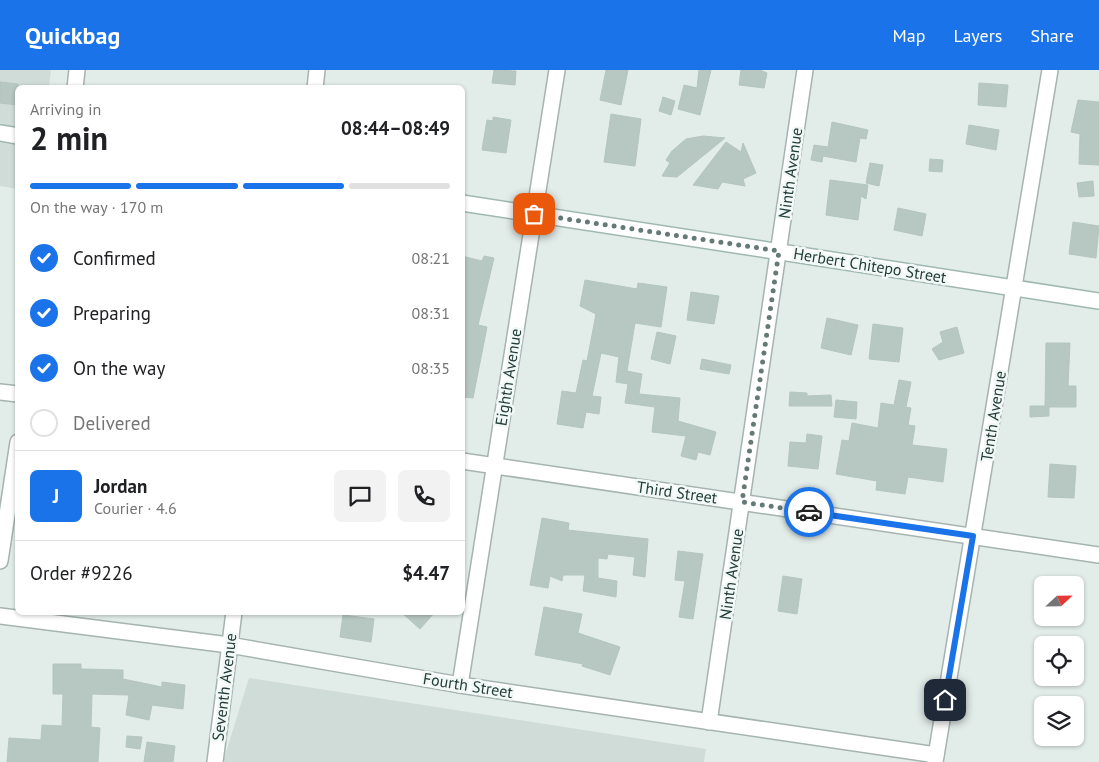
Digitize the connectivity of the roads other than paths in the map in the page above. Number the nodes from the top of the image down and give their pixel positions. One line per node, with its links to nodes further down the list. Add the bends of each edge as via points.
1 (78, 70): 6 (street)
2 (317, 70): 7 (street)
3 (557, 70): 11 (street, Eighth Avenue)
4 (805, 70): 12 (street, Ninth Avenue)
5 (1050, 70): 13 (street, Tenth Avenue)
6 (76, 85)
7 (315, 85)
8 (0, 133): 9 (street)
9 (15, 136)
10 (465, 203): 11 (street, Herbert Chitepo Street)
11 (534, 214): 12 (street, Herbert Chitepo Street); 19 (street, Eighth Avenue)
12 (779, 251): 13 (street, Herbert Chitepo Street); 20 (street, Ninth Avenue)
13 (1015, 287): 14 (street, Herbert Chitepo Street); 21 (street, Tenth Avenue)
14 (1099, 301)
15 (0, 392): 16 (street)
16 (15, 394)
17 (465, 461): 19 (street, Third Street)
18 (15, 462): 23 (street)
19 (494, 465): 20 (street, Third Street); 27 (street, Eighth Avenue)
20 (742, 502): 21 (street, Third Street); 28 (street, Ninth Avenue)
21 (973, 536): 22 (street, Third Street); 29 (street, Tenth Avenue)
22 (1099, 554)
23 (0, 561)
24 (234, 615): 26 (street, Seventh Avenue)
25 (0, 616): 26 (street, Fourth Street)
26 (229, 645): 27 (street, Fourth Street); 30 (street, Seventh Avenue)
27 (460, 685): 28 (street, Fourth Street)
28 (709, 722): 29 (street, Fourth Street)
29 (935, 759)
30 (215, 762)

